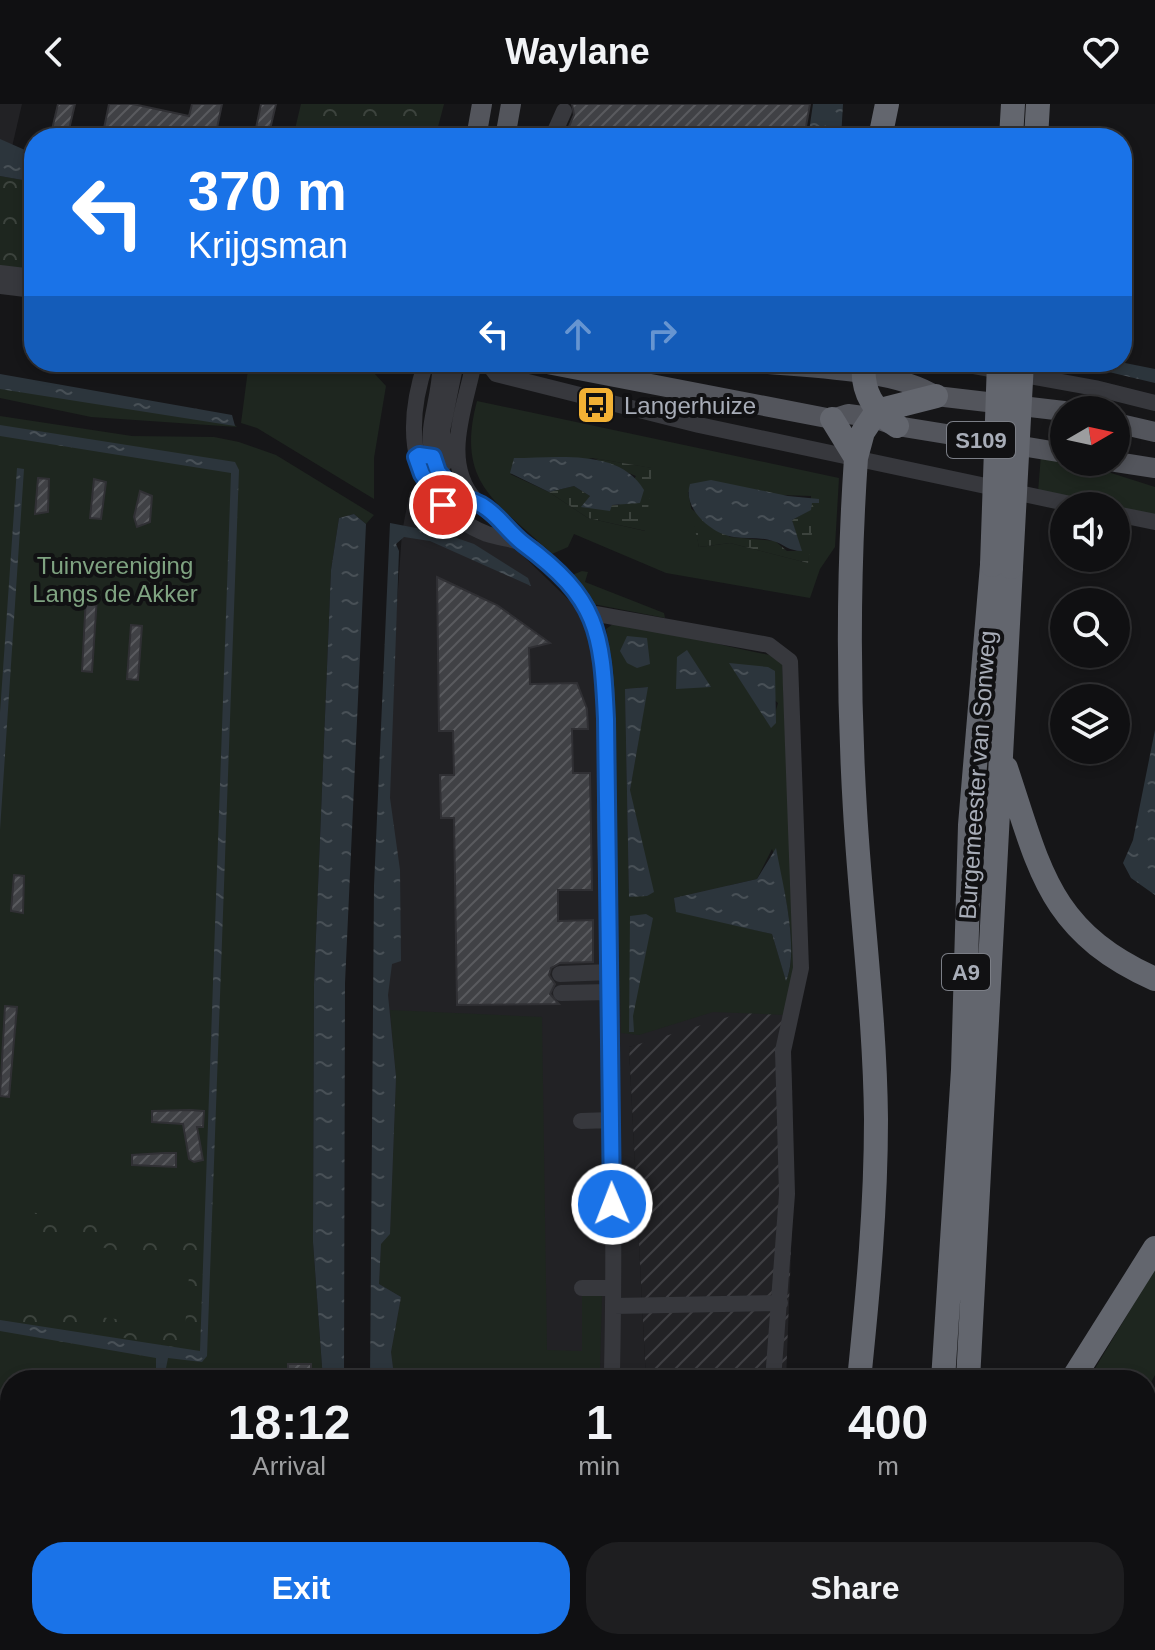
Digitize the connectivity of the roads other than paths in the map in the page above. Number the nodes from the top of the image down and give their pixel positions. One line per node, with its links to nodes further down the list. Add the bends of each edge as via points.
1 (482, 104): 6 (main road)
2 (887, 104): 8 (highway)
3 (1013, 104): 9 (highway)
4 (1038, 104): 10 (highway)
5 (564, 111): 7 (street)
6 (478, 128)
7 (556, 128)
8 (882, 128)
9 (1012, 128)
10 (1037, 128)
11 (0, 273): 12 (street)
12 (24, 276)
13 (0, 286): 14 (street)
14 (24, 289)
15 (424, 372): 35 (street, via 413,419)
16 (439, 372): 35 (street)
17 (454, 372): 40 (street, via 442,431)
18 (472, 372): 38 (street, via 458,429)
19 (494, 372): 36 (street, via 699,425)
20 (588, 372): 30 (main road)
21 (864, 372): 29 (highway)
22 (874, 372): 26 (main road, S109, via 919,385)
23 (999, 372): 47 (highway, Burgemeester van Sonweg / A9, bridge)
24 (1006, 372): 27 (street)
25 (1021, 372): 47 (highway, Burgemeester van Sonweg / A9, bridge)
26 (936, 396): 28 (main road, S109); 29 (highway)
27 (1155, 403)
28 (1050, 409)
29 (874, 414): 30 (main road); 31 (highway); 36 (highway)
30 (824, 418): 36 (highway)
31 (897, 426): 34 (main road, S109)
32 (1130, 426): 33 (main road)
33 (1155, 432)
34 (1050, 451)
35 (425, 457): 40 (street); 41 (street)
36 (856, 458): 43 (street); 64 (highway, via 850,675 876,1118 871,1267)
37 (1130, 464): 39 (main road)
38 (461, 467): 40 (street); 42 (street)
39 (1155, 468)
40 (447, 481): 41 (street); 42 (street, via 461,498)
41 (429, 487): 46 (street, via 453,514 487,533)
42 (475, 500): 46 (street)
43 (1050, 500)
44 (1130, 517): 45 (street)
45 (1155, 522)
46 (523, 543): 48 (street, via 535,549)
47 (1001, 566): 49 (highway, Burgemeester van Sonweg / A9); 65 (highway, Burgemeester van Sonweg / A9, via 970,825 963,1070)
48 (591, 613): 50 (street, via 601,646 605,691); 60 (street, via 769,645 790,661 801,968 783,1051 787,1194)
49 (1001, 754): 52 (highway, A9, via 1030,848 1056,902 1100,950); 66 (highway, Burgemeester van Sonweg / A9)
50 (610, 972): 51 (street); 53 (street)
51 (560, 974)
52 (1155, 979)
53 (610, 992): 54 (street); 55 (street)
54 (561, 993)
55 (612, 1120): 56 (street); 59 (street)
56 (581, 1121)
57 (1155, 1248): 67 (highway)
58 (582, 1288): 59 (street)
59 (613, 1288): 61 (street)
60 (780, 1303): 61 (street); 63 (street)
61 (614, 1306): 62 (street)
62 (612, 1370)
63 (774, 1370)
64 (860, 1370)
65 (944, 1370)
66 (969, 1370)
67 (1078, 1370)

